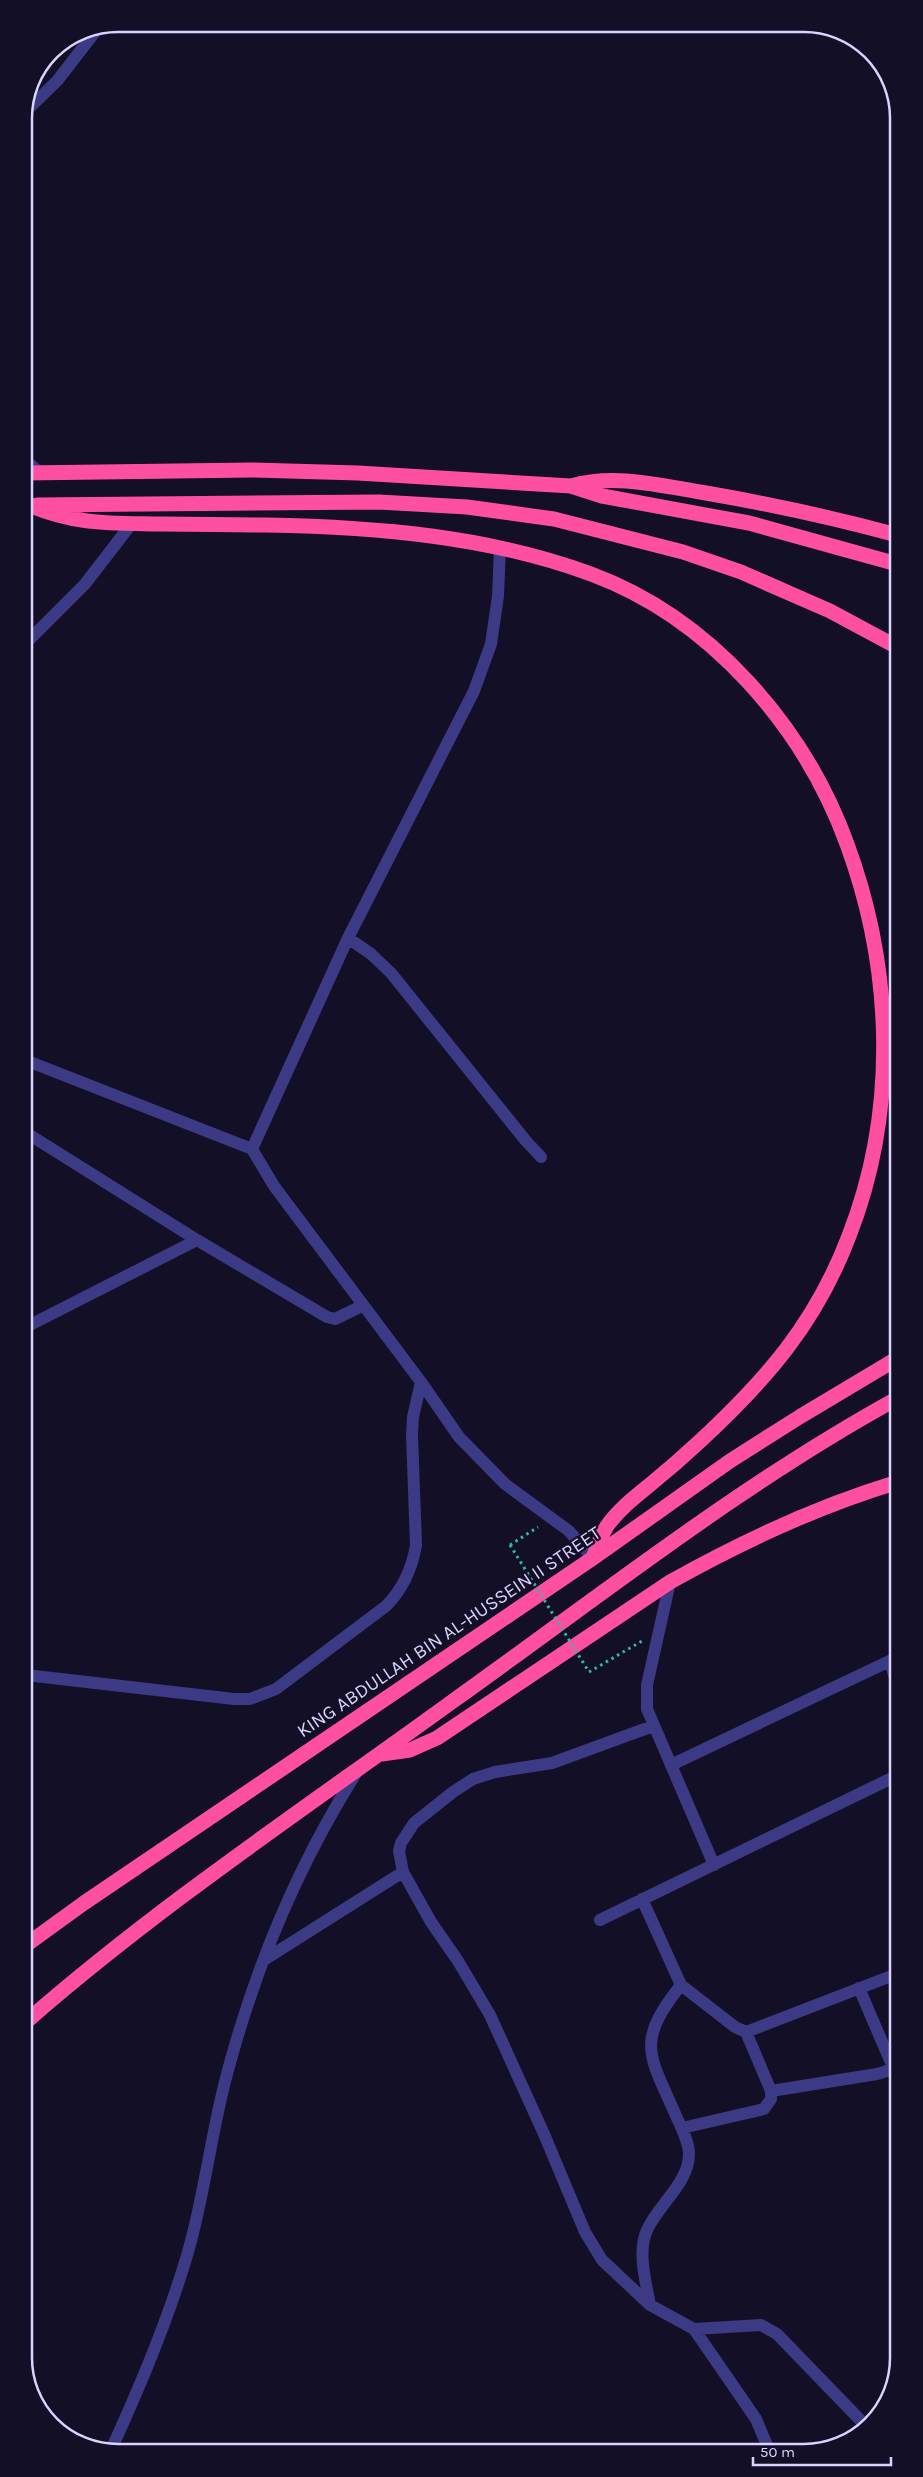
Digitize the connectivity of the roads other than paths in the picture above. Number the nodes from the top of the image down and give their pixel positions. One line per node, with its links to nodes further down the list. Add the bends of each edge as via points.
1 (85, 39): 2 (street, via 57,82)
2 (34, 104)
3 (32, 472): 4 (highway, via 252,470 368,473)
4 (571, 486): 8 (highway, via 615,480 676,488 804,512); 10 (highway, via 602,496 749,522)
5 (33, 505): 12 (highway, via 379,502 467,507 554,519 683,552 741,572 830,611)
6 (33, 507): 7 (highway, via 76,520)
7 (132, 523): 9 (highway, via 342,527); 11 (street, via 85,584)
8 (890, 533)
9 (500, 548): 13 (street, via 491,644 474,690); 25 (highway, via 594,575 647,602 710,646 762,698 806,758 840,824 865,901 874,941 883,1014 883,1078 873,1158 850,1235 823,1294 789,1348 759,1382 696,1445 614,1517 602,1534)
10 (890, 562)
11 (33, 636)
12 (890, 643)
13 (348, 938): 16 (street); 17 (street, via 391,973)
14 (33, 1063): 16 (street)
15 (33, 1137): 18 (street)
16 (252, 1149): 19 (street, via 274,1186)
17 (541, 1157)
18 (197, 1240): 19 (street, via 327,1317 335,1319); 20 (street)
19 (362, 1306): 22 (street)
20 (32, 1323)
21 (890, 1363): 25 (highway, KING ABDULLAH BIN AL-HUSSEIN II STREET, via 738,1456)
22 (421, 1382): 25 (street, via 459,1437 488,1469 569,1531); 28 (street, via 412,1435 416,1545 413,1562 398,1593 386,1606 276,1689 250,1698 234,1699)
23 (890, 1403): 30 (highway, via 815,1446 706,1519)
24 (890, 1485): 26 (highway, via 792,1520)
25 (593, 1558): 38 (highway, KING ABDULLAH BIN AL-HUSSEIN II STREET)
26 (670, 1582): 29 (street, via 647,1685 647,1709); 30 (highway, via 437,1738 410,1750)
27 (890, 1661): 31 (street)
28 (32, 1675)
29 (653, 1726): 31 (street); 35 (street, via 552,1763 495,1772 473,1780 453,1792 411,1827 401,1843)
30 (380, 1754): 32 (highway)
31 (671, 1765): 34 (street)
32 (358, 1770): 39 (street, via 315,1843); 43 (highway, via 169,1905)
33 (890, 1779): 34 (street)
34 (714, 1865): 36 (street)
35 (403, 1872): 39 (street); 49 (street, via 430,1922 490,2015 585,2232 602,2260)
36 (642, 1899): 37 (street); 41 (street)
37 (600, 1920)
38 (32, 1942)
39 (264, 1960): 52 (street, via 226,2075 202,2202 176,2292)
40 (890, 1976): 42 (street)
41 (681, 1985): 44 (street); 48 (street, via 661,2010 650,2046 653,2062)
42 (859, 1988): 44 (street); 45 (street)
43 (32, 2015)
44 (746, 2032): 47 (street)
45 (890, 2060)
46 (890, 2067): 47 (street, via 877,2074)
47 (771, 2091): 48 (street, via 771,2099 764,2108)
48 (682, 2128): 49 (street, via 689,2152 688,2164 647,2230 643,2245)
49 (650, 2305): 50 (street)
50 (694, 2329): 51 (street, via 761,2326 777,2334); 53 (street, via 756,2419)
51 (862, 2422)
52 (113, 2444)
53 (766, 2444)

